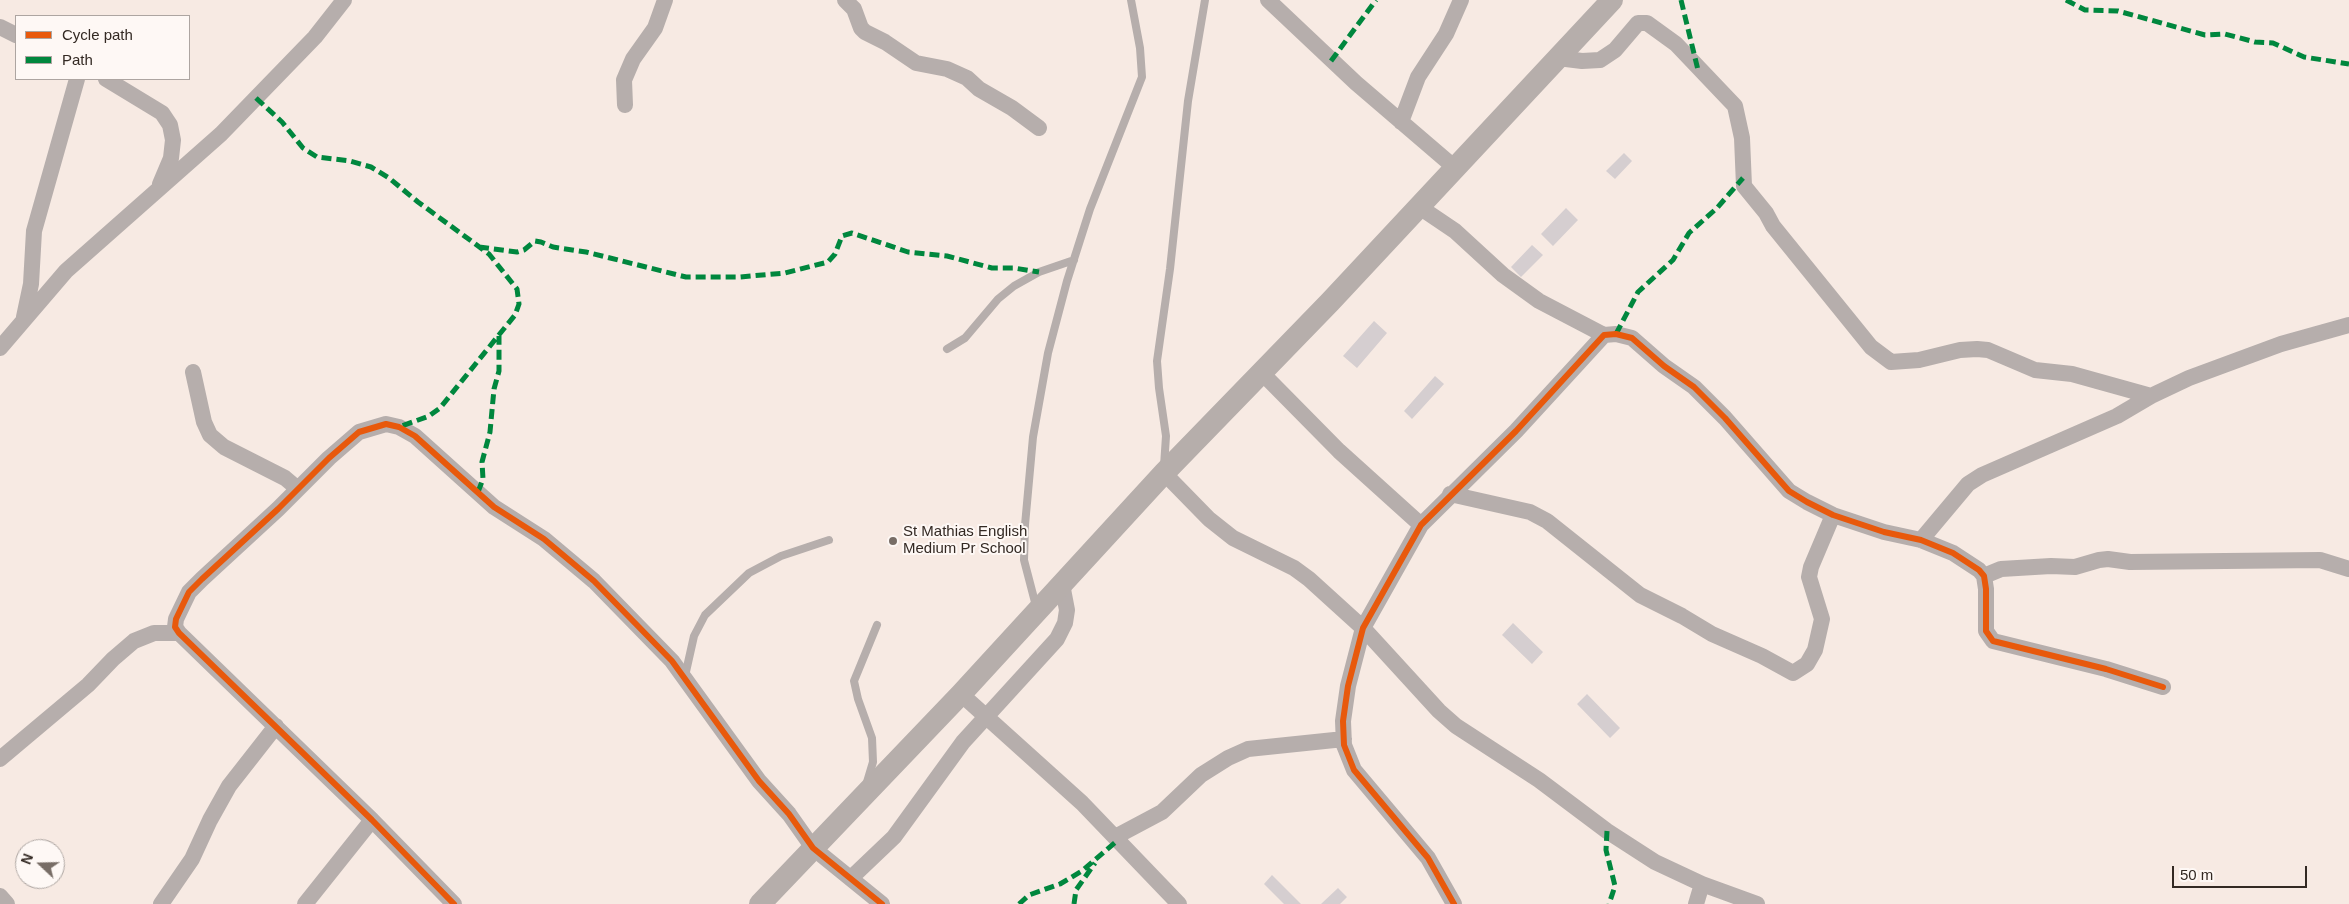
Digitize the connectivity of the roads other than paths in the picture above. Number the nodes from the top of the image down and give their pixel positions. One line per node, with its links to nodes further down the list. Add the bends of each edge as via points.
1 (344, 0): 18 (street, via 315,37 221,134)
2 (666, 0): 14 (street, via 655,28 624,80)
3 (845, 0): 16 (street, via 854,9 865,32 916,62 967,78)
4 (1130, 0): 20 (lane, via 1142,77 1090,208)
5 (1205, 0): 29 (lane, via 1188,101 1157,361 1166,436)
6 (1268, 0): 15 (street)
7 (1460, 0): 15 (street, via 1446,34 1418,77)
8 (1606, 3): 11 (main road)
9 (0, 27): 10 (street)
10 (15, 34)
11 (1558, 58): 17 (main road); 28 (street, via 1600,60 1615,50 1638,23 1647,23 1676,44 1735,106 1742,138 1744,186 1871,347 1891,362 1982,349 2036,370 2072,374)
12 (77, 80): 21 (street, via 34,231)
13 (108, 80): 18 (street, via 162,113 170,125 173,140 171,158)
14 (626, 105)
15 (1401, 122): 17 (street)
16 (1039, 128)
17 (1454, 167): 19 (main road)
18 (158, 189): 21 (street, via 66,271)
19 (1418, 206): 23 (street, via 1456,231 1503,275 1539,301); 27 (main road)
20 (1074, 260): 25 (lane, via 1039,272 1014,286 998,299 965,338); 39 (lane, via 1048,353 1033,437 1024,560)
21 (24, 319): 24 (street)
22 (2349, 325): 28 (street, via 2281,344 2189,378)
23 (1604, 335): 31 (street, via 1516,431); 32 (street, via 1632,338 1706,398 1789,491)
24 (0, 348)
25 (946, 349)
26 (193, 372): 30 (street, via 210,436)
27 (1261, 372): 29 (main road); 33 (street, via 1326,438)
28 (2151, 396): 35 (street, via 2117,416 1982,475 1968,484)
29 (1164, 473): 38 (main road); 41 (street, via 1209,519 1233,538 1294,568)
30 (298, 489): 42 (street, via 189,592 176,620); 43 (street, via 359,432 386,424 399,427 415,436 494,507 544,539 594,581)
31 (1450, 494): 32 (street, via 1530,512 1554,526 1640,595 1793,673 1812,658 1815,650 1822,619 1809,577); 33 (street)
32 (1833, 514): 35 (street, via 1884,532)
33 (1421, 525): 41 (street)
34 (829, 540): 43 (lane, via 781,556 748,573 706,615 694,636)
35 (1921, 540): 37 (street, via 1953,554)
36 (2349, 569): 37 (street, via 2320,560 2130,562 2108,559 2075,567 2001,569)
37 (1984, 576): 44 (street, via 1986,631 1993,641)
38 (1062, 584): 39 (main road); 46 (street, via 1067,610 1057,639)
39 (1038, 610): 45 (main road)
40 (877, 625): 50 (lane, via 854,681 872,738 873,762)
41 (1362, 628): 48 (street, via 1348,686); 55 (street, via 1456,726 1539,780 1606,831 1655,862)
42 (178, 633): 47 (street); 49 (street, via 154,632 134,642)
43 (685, 677): 53 (street, via 759,781)
44 (2163, 687)
45 (961, 694): 46 (street); 50 (main road)
46 (986, 717): 52 (street); 54 (street, via 963,742 894,837)
47 (276, 726): 51 (street); 58 (street, via 229,786 192,858)
48 (1344, 738): 52 (street, via 1248,749 1201,775 1162,812); 64 (street, via 1354,770 1428,858)
49 (0, 759)
50 (863, 796): 53 (main road)
51 (372, 820): 59 (street); 60 (street)
52 (1115, 837): 63 (street)
53 (813, 848): 54 (street); 61 (main road)
54 (851, 878): 62 (street)
55 (1702, 884): 65 (street); 66 (street)
56 (0, 896): 57 (street)
57 (7, 904)
58 (161, 904)
59 (304, 904)
60 (454, 904)
61 (760, 904)
62 (882, 904)
63 (1179, 904)
64 (1454, 904)
65 (1696, 904)
66 (1757, 904)

